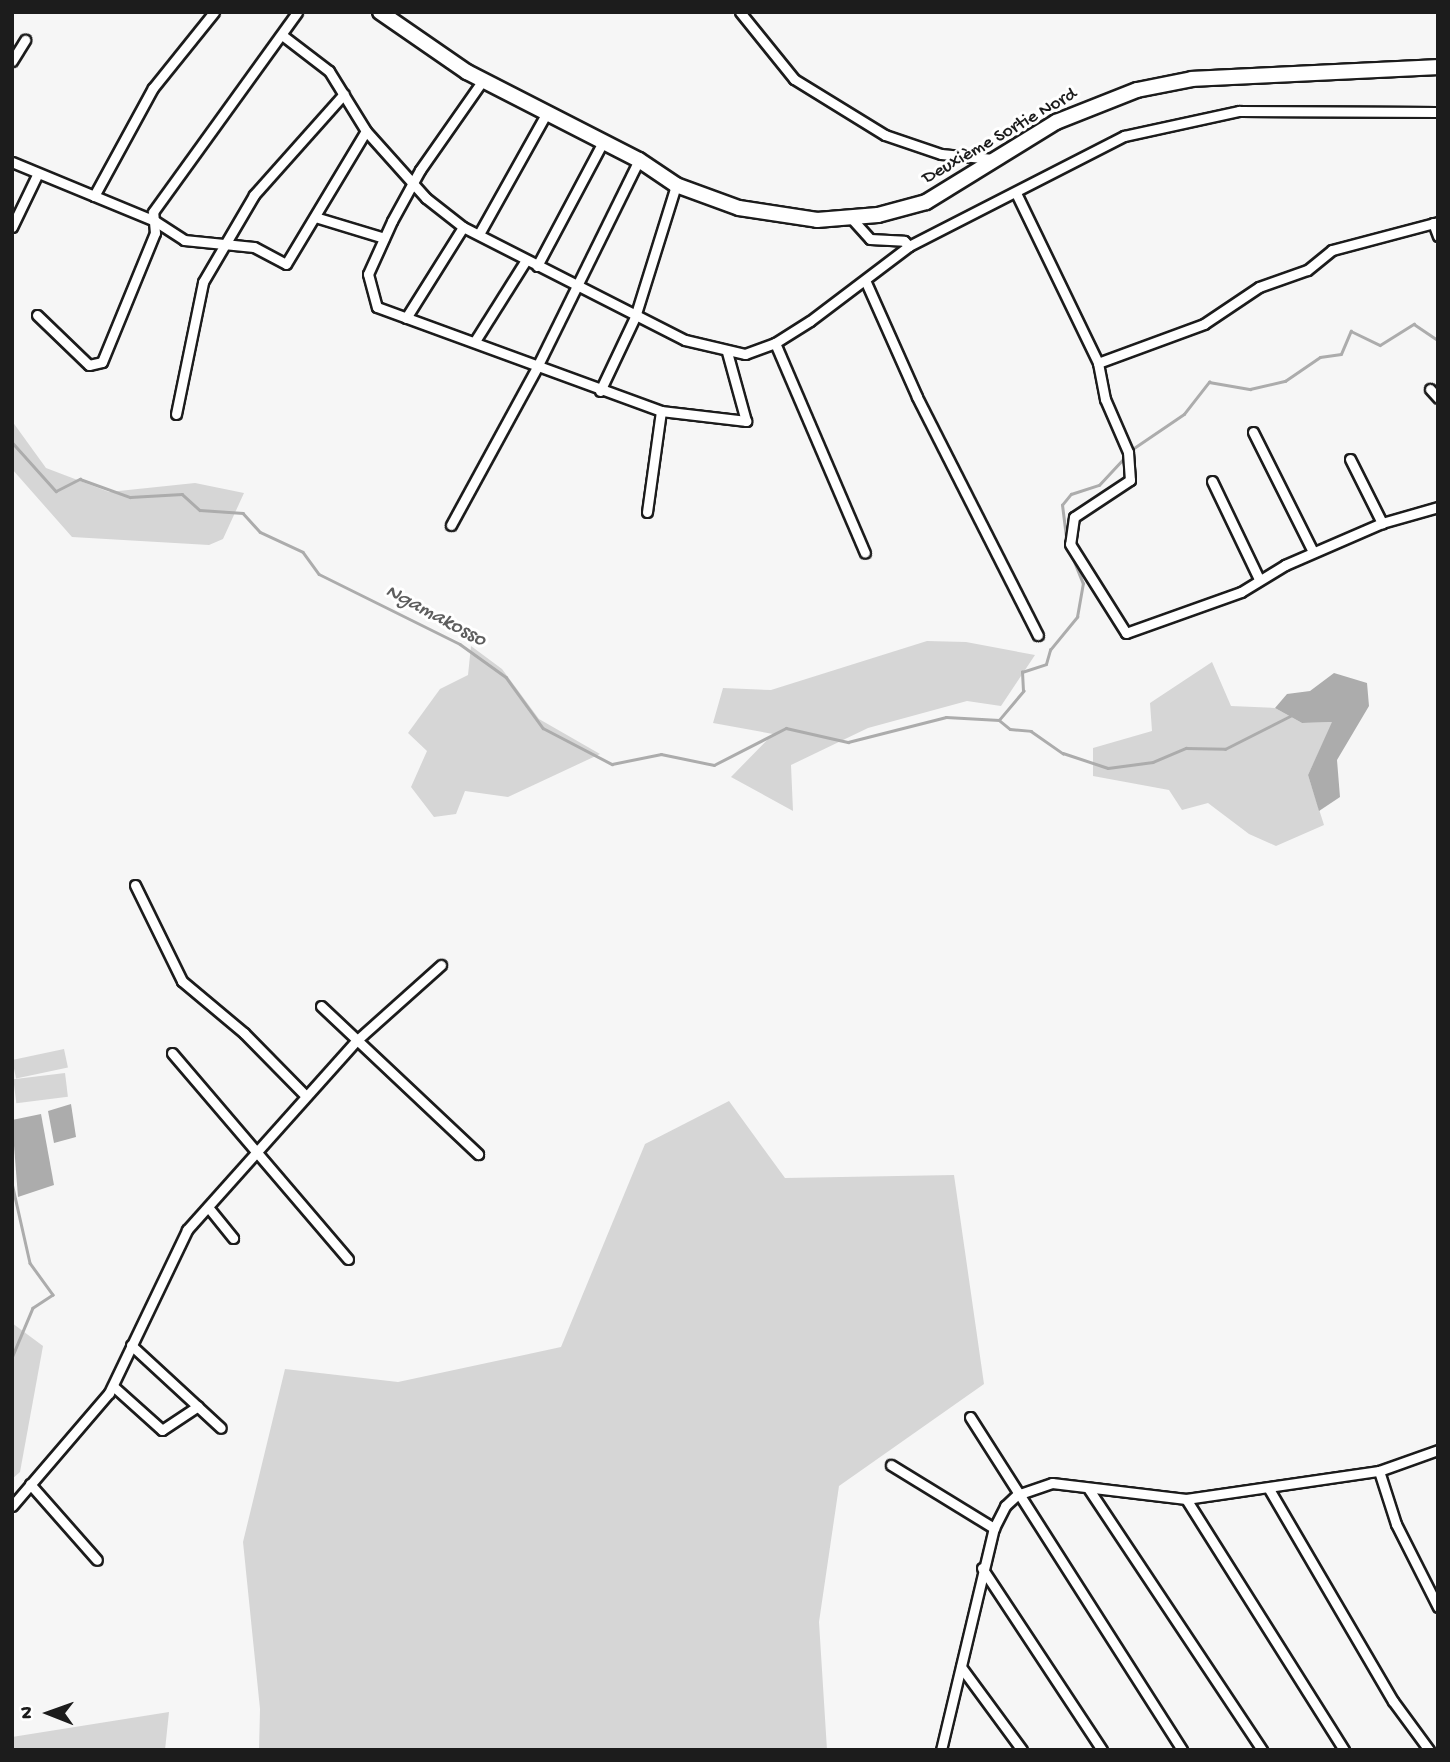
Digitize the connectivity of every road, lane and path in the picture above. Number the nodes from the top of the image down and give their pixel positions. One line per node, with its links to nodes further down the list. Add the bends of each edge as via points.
1 (214, 12): 22 (street, via 153,88)
2 (297, 12): 5 (street)
3 (380, 12): 9 (main road, Deuxième Sortie Nord)
4 (740, 12): 16 (street, via 794,79 886,135 941,154)
5 (282, 35): 10 (street, via 329,71); 25 (street, via 153,212)
6 (25, 40): 7 (street)
7 (12, 61)
8 (1438, 67): 16 (main road, Deuxième Sortie Nord, via 1192,79 1137,90 1056,122)
9 (483, 80): 12 (main road, Deuxième Sortie Nord); 19 (street)
10 (344, 94): 13 (street); 32 (street, via 254,195)
11 (1438, 112): 21 (street, via 1239,111 1202,117 1124,136)
12 (546, 114): 14 (main road, Deuxième Sortie Nord); 29 (street)
13 (366, 131): 19 (street); 23 (street)
14 (602, 144): 15 (main road, Deuxième Sortie Nord); 35 (street)
15 (639, 160): 20 (main road, Deuxième Sortie Nord); 37 (street)
16 (998, 160): 24 (main road, Deuxième Sortie Nord, via 926,202)
17 (12, 162): 18 (street)
18 (37, 175): 22 (street); 27 (street)
19 (413, 183): 28 (street); 31 (street)
20 (676, 185): 24 (main road, Deuxième Sortie Nord, via 765,214); 39 (street)
21 (1016, 193): 33 (street); 44 (street)
22 (94, 196): 25 (street)
23 (315, 217): 31 (street); 32 (street, via 286,264 254,247)
24 (852, 219): 33 (street, via 870,239 904,241)
25 (155, 221): 32 (street, via 184,240); 38 (street, via 155,233 102,362 89,365)
26 (1436, 222): 30 (street); 44 (street, via 1332,250 1307,270 1259,287 1204,324)
27 (12, 227)
28 (463, 228): 29 (street); 40 (street)
29 (479, 234): 34 (street)
30 (1438, 236)
31 (384, 238): 40 (street, via 368,275 373,298 386,313)
32 (223, 243): 50 (street, via 203,282)
33 (909, 246): 36 (street)
34 (526, 260): 35 (street); 41 (street)
35 (537, 265): 37 (street)
36 (865, 280): 42 (street); 61 (street, via 917,397)
37 (579, 284): 39 (street); 45 (street)
38 (37, 315)
39 (635, 317): 43 (street, via 685,340); 47 (street)
40 (406, 318): 41 (street)
41 (475, 341): 45 (street)
42 (775, 343): 43 (street, via 745,354); 59 (street)
43 (727, 352): 49 (street, via 746,421)
44 (1098, 363): 60 (street, via 1105,399 1128,452 1130,480 1074,517 1070,544 1126,633 1195,611)
45 (537, 367): 47 (street); 57 (street)
46 (1430, 388): 48 (street)
47 (600, 391): 49 (street)
48 (1438, 398)
49 (661, 411): 55 (street)
50 (176, 414)
51 (1253, 432): 58 (street)
52 (1350, 459): 56 (street)
53 (1212, 481): 60 (street)
54 (1438, 507): 56 (street)
55 (647, 512)
56 (1382, 523): 58 (street)
57 (451, 525)
58 (1313, 552): 60 (street)
59 (865, 553)
60 (1259, 579)
61 (1038, 635)
62 (135, 885): 67 (street, via 182,981 244,1033)
63 (441, 965): 65 (street)
64 (321, 1006): 65 (street)
65 (356, 1041): 67 (street); 69 (street)
66 (172, 1053): 68 (street)
67 (306, 1096): 68 (street)
68 (256, 1154): 70 (street); 72 (street)
69 (478, 1154)
70 (208, 1207): 71 (street); 73 (street, via 175,1250)
71 (233, 1238)
72 (348, 1259)
73 (131, 1345): 74 (street); 75 (street)
74 (113, 1386): 75 (street, via 162,1430); 81 (street)
75 (198, 1406): 77 (street)
76 (970, 1417): 84 (street)
77 (220, 1428)
78 (1438, 1450): 80 (street)
79 (891, 1465): 87 (street)
80 (1379, 1471): 83 (street); 90 (street, via 1396,1524)
81 (30, 1484): 86 (street); 88 (street)
82 (1088, 1488): 84 (street, via 1045,1483); 85 (street); 96 (street)
83 (1269, 1489): 85 (street); 98 (street, via 1394,1701)
84 (1017, 1495): 87 (street); 95 (street)
85 (1186, 1499): 97 (street)
86 (12, 1506)
87 (993, 1528): 89 (street)
88 (97, 1560)
89 (982, 1568): 91 (street); 94 (street)
90 (1438, 1606)
91 (961, 1667): 92 (street); 93 (street)
92 (941, 1750)
93 (1021, 1750)
94 (1102, 1750)
95 (1182, 1750)
96 (1262, 1750)
97 (1343, 1750)
98 (1429, 1750)

